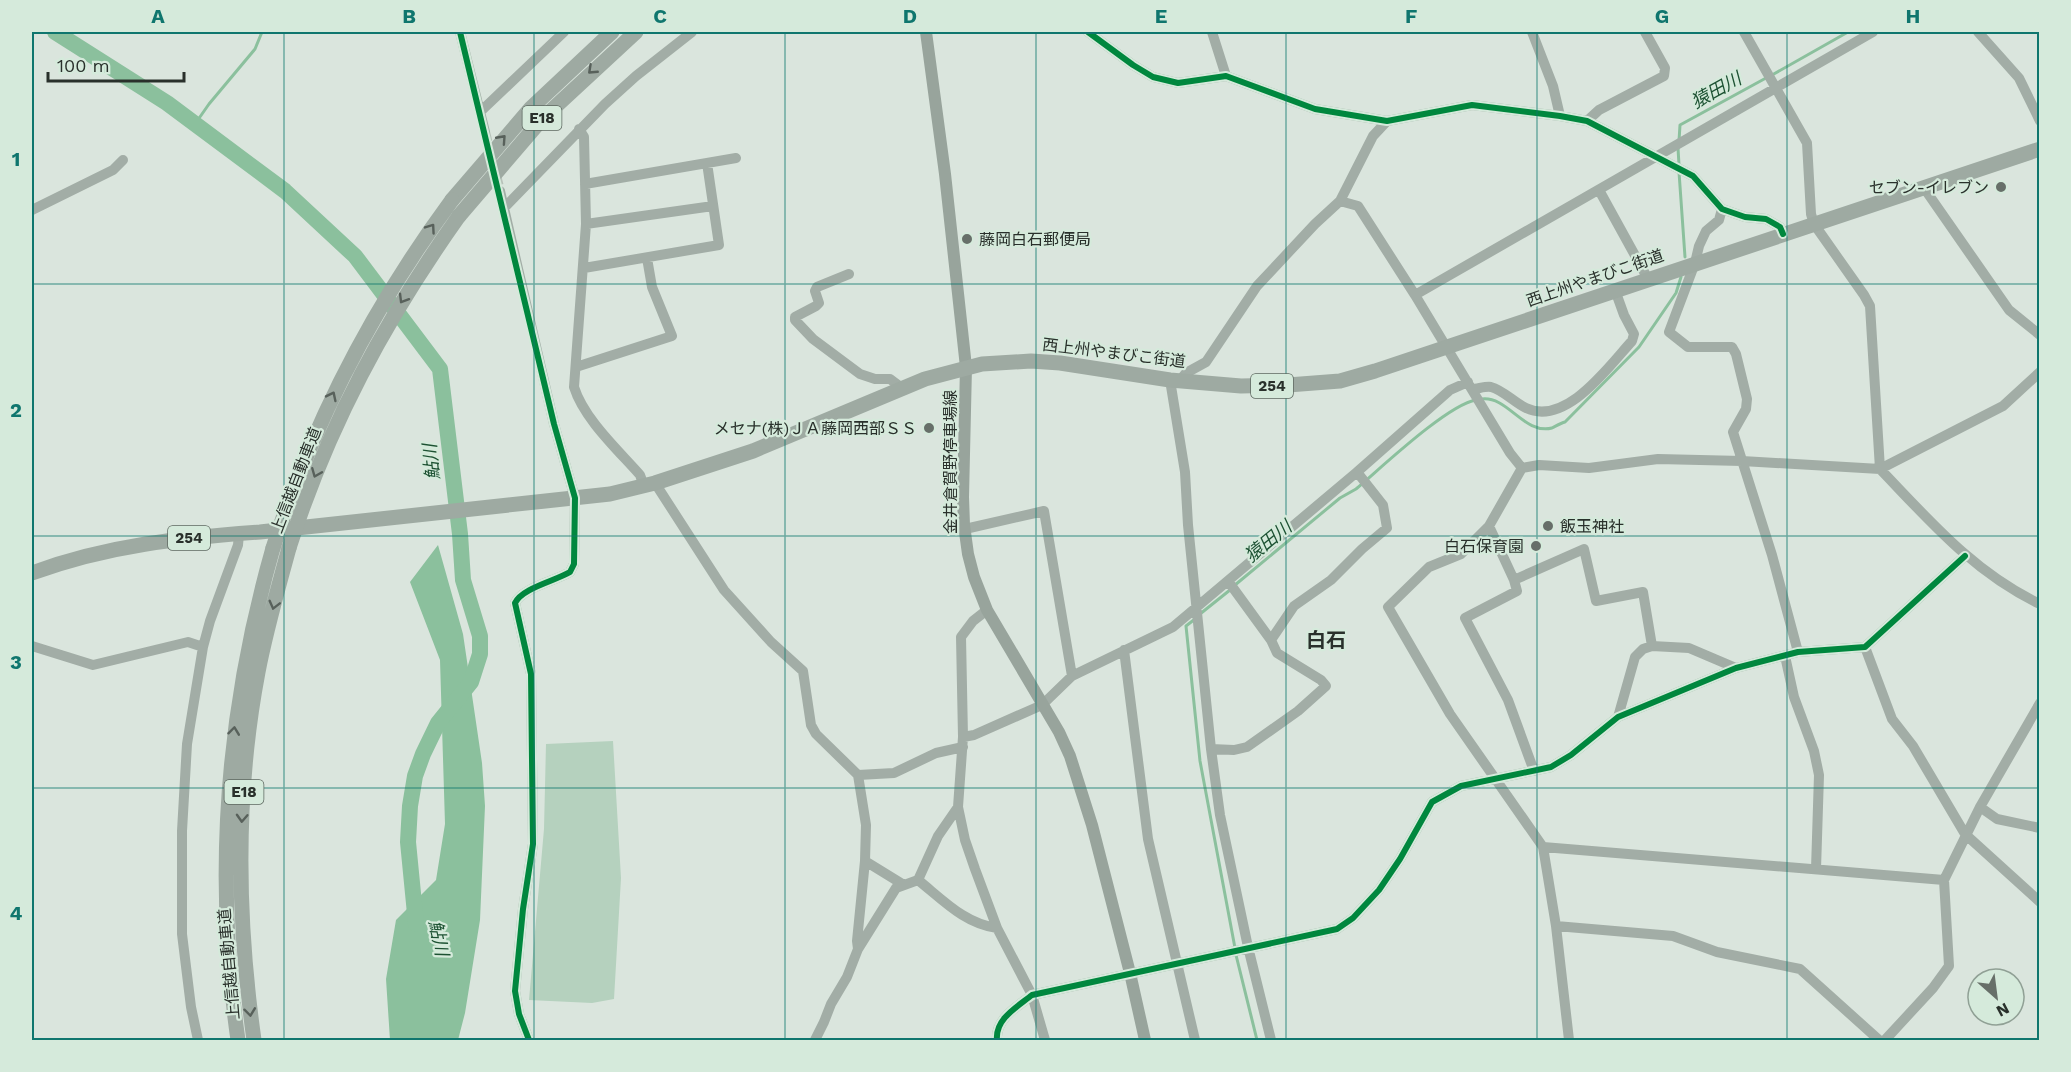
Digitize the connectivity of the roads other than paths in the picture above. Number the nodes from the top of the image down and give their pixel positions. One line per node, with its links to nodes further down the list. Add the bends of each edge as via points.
1 (460, 32): 16 (street)
2 (564, 32): 16 (street)
3 (612, 32): 108 (highway, 上信越自動車道 / E18, one-way to 3, bridge, via 226,910 232,749 251,630 273,548 308,448 346,367 397,279 452,200 531,108)
4 (636, 32): 109 (highway, 上信越自動車道 / E18, one-way to 109, bridge, via 542,118 459,216 384,331 354,386 312,482 272,612 251,717 242,816 242,912)
5 (692, 32): 21 (street, via 636,76)
6 (926, 32): 49 (main road, 金井倉賀野停車場線)
7 (1088, 32): 14 (street, via 1153,77 1178,83)
8 (1212, 32): 14 (street)
9 (1532, 32): 17 (street)
10 (1645, 32): 20 (street, via 1665,68 1664,76 1599,110)
11 (1744, 32): 15 (street)
12 (1873, 32): 15 (street)
13 (1978, 32): 19 (street, via 2019,78)
14 (1226, 76): 18 (street, via 1315,109)
15 (1776, 87): 24 (street); 38 (street, via 1807,143)
16 (480, 112): 22 (street)
17 (1560, 116): 18 (street, via 1472,105); 20 (street)
18 (1387, 120): 32 (street, via 1373,136)
19 (2040, 121)
20 (1587, 122): 24 (street)
21 (579, 129): 28 (street, via 584,137); 34 (street)
22 (485, 132)
23 (2040, 149): 29 (highway, 西上州やまびこ街道 / 254)
24 (1656, 157): 30 (street); 35 (street, via 1693,176)
25 (736, 158): 27 (street)
26 (123, 160): 36 (street, via 113,170)
27 (707, 164): 28 (street); 33 (street)
28 (585, 184): 37 (street)
29 (1924, 188): 38 (highway, 西上州やまびこ街道 / 254); 47 (street, via 2010,310)
30 (1599, 190): 44 (street); 46 (street)
31 (500, 191): 34 (street)
32 (1340, 201): 46 (street, via 1358,206); 52 (street, via 1257,286 1206,362)
33 (713, 206): 37 (street); 40 (street, via 719,245)
34 (504, 208): 60 (street)
35 (1722, 209): 39 (street, via 1766,219); 41 (street, via 1719,220 1706,231)
36 (32, 210)
37 (585, 224): 42 (street)
38 (1814, 224): 39 (highway, 西上州やまびこ街道 / 254); 57 (street, via 1870,306)
39 (1783, 234): 41 (highway, 西上州やまびこ街道 / 254)
40 (647, 258): 42 (street); 50 (street, via 652,287 672,336)
41 (1695, 264): 44 (highway, 西上州やまびこ街道 / 254); 55 (street, via 1669,332 1688,347 1732,347 1747,399 1733,432)
42 (584, 268): 50 (street)
43 (849, 274): 54 (street, via 817,287 819,303 795,320 813,339 860,374 890,379)
44 (1648, 279): 45 (highway, 西上州やまびこ街道 / 254)
45 (1615, 290): 48 (highway, 西上州やまびこ街道 / 254); 53 (street, via 1634,334 1632,340 1574,402 1545,413 1528,409 1490,387)
46 (1415, 294): 48 (street)
47 (2040, 334)
48 (1447, 347): 52 (highway, 西上州やまびこ街道 / 254, via 1340,381 1241,386); 53 (street)
49 (966, 367): 52 (highway, 西上州やまびこ街道 / 254, via 1041,361); 54 (highway, 西上州やまびこ街道 / 254); 62 (main road, 金井倉賀野停車場線)
50 (576, 368): 59 (street, via 574,387 588,415)
51 (2040, 372): 57 (street, via 2003,406)
52 (1175, 380): 69 (street)
53 (1470, 386): 56 (street); 58 (street, via 1450,390)
54 (902, 388): 59 (highway, 西上州やまびこ街道 / 254, via 753,452)
55 (1742, 460): 56 (street, via 1658,459 1589,468); 57 (street); 77 (street)
56 (1522, 468): 61 (street)
57 (1880, 469): 64 (street)
58 (1358, 474): 67 (street); 71 (street, via 1383,505 1387,528 1331,580 1294,606)
59 (650, 484): 60 (highway, 西上州やまびこ街道 / 254); 87 (street, via 724,590 803,671 811,725)
60 (575, 498): 63 (highway, 西上州やまびこ街道 / 254); 110 (street, via 574,564 570,572 526,592 515,603 531,674 533,844 515,991)
61 (1489, 526): 66 (street); 88 (street, via 1461,554 1429,567 1388,607 1450,714)
62 (965, 529): 70 (main road, 金井倉賀野停車場線, via 974,577); 80 (street, via 1044,511)
63 (239, 534): 65 (highway, 西上州やまびこ街道 / 254, via 148,542); 74 (street)
64 (1965, 556): 68 (street, via 2017,593); 75 (street)
65 (32, 573)
66 (1514, 580): 73 (street, via 1584,549 1596,601 1643,592); 86 (street, via 1517,591 1465,618 1508,700)
67 (1229, 583): 69 (street); 71 (street)
68 (2040, 604)
69 (1197, 609): 76 (street, via 1173,627); 85 (street)
70 (987, 610): 82 (main road, 金井倉賀野停車場線); 84 (street, via 961,637)
71 (1271, 640): 85 (street, via 1277,653 1326,686 1247,747)
72 (32, 646): 74 (street, via 93,665 188,642)
73 (1652, 646): 79 (street, via 1689,648); 83 (street, via 1635,657)
74 (203, 647): 107 (street, via 187,744 182,831 182,934)
75 (1865, 647): 77 (street); 92 (street, via 1892,719 1913,746)
76 (1124, 650): 80 (street); 104 (street, via 1148,839)
77 (1798, 652): 78 (street)
78 (1785, 656): 79 (street); 95 (street, via 1819,775)
79 (1736, 668): 83 (street)
80 (1072, 676): 82 (street)
81 (2040, 703): 90 (street)
82 (1042, 705): 84 (street); 105 (main road, 金井倉賀野停車場線, via 1070,756)
83 (1618, 717): 86 (street, via 1571,755 1551,767)
84 (963, 742): 87 (street, via 894,773); 89 (street)
85 (1211, 749): 102 (street, via 1220,815)
86 (1534, 771): 88 (street)
87 (858, 775): 94 (street, via 866,825)
88 (1494, 779): 93 (street); 102 (street, via 1461,786 1432,802 1379,890 1337,929)
89 (958, 807): 96 (street, via 938,836); 101 (street, via 965,840)
90 (1980, 807): 91 (street, via 1997,819); 92 (street)
91 (2040, 828)
92 (1965, 834): 97 (street); 99 (street)
93 (1543, 847): 95 (street); 100 (street)
94 (866, 861): 98 (street); 103 (street)
95 (1816, 869): 97 (street)
96 (918, 880): 98 (street); 101 (street, via 965,917 981,926)
97 (1944, 880): 119 (street, via 1949,966)
98 (904, 885): 103 (street, via 896,888)
99 (2040, 902)
100 (1556, 926): 117 (street); 118 (street, via 1674,936 1717,952 1800,969)
101 (997, 928): 106 (street)
102 (1248, 947): 104 (street); 116 (street)
103 (858, 949): 111 (street)
104 (1176, 962): 105 (street); 115 (street)
105 (1130, 973): 106 (street); 114 (main road, 金井倉賀野停車場線)
106 (1032, 995): 112 (street, via 1001,1021); 113 (street)
107 (198, 1041)
108 (238, 1041)
109 (254, 1041)
110 (529, 1041)
111 (815, 1041)
112 (997, 1041)
113 (1045, 1041)
114 (1145, 1041)
115 (1195, 1041)
116 (1271, 1041)
117 (1569, 1041)
118 (1879, 1041)
119 (1885, 1041)

